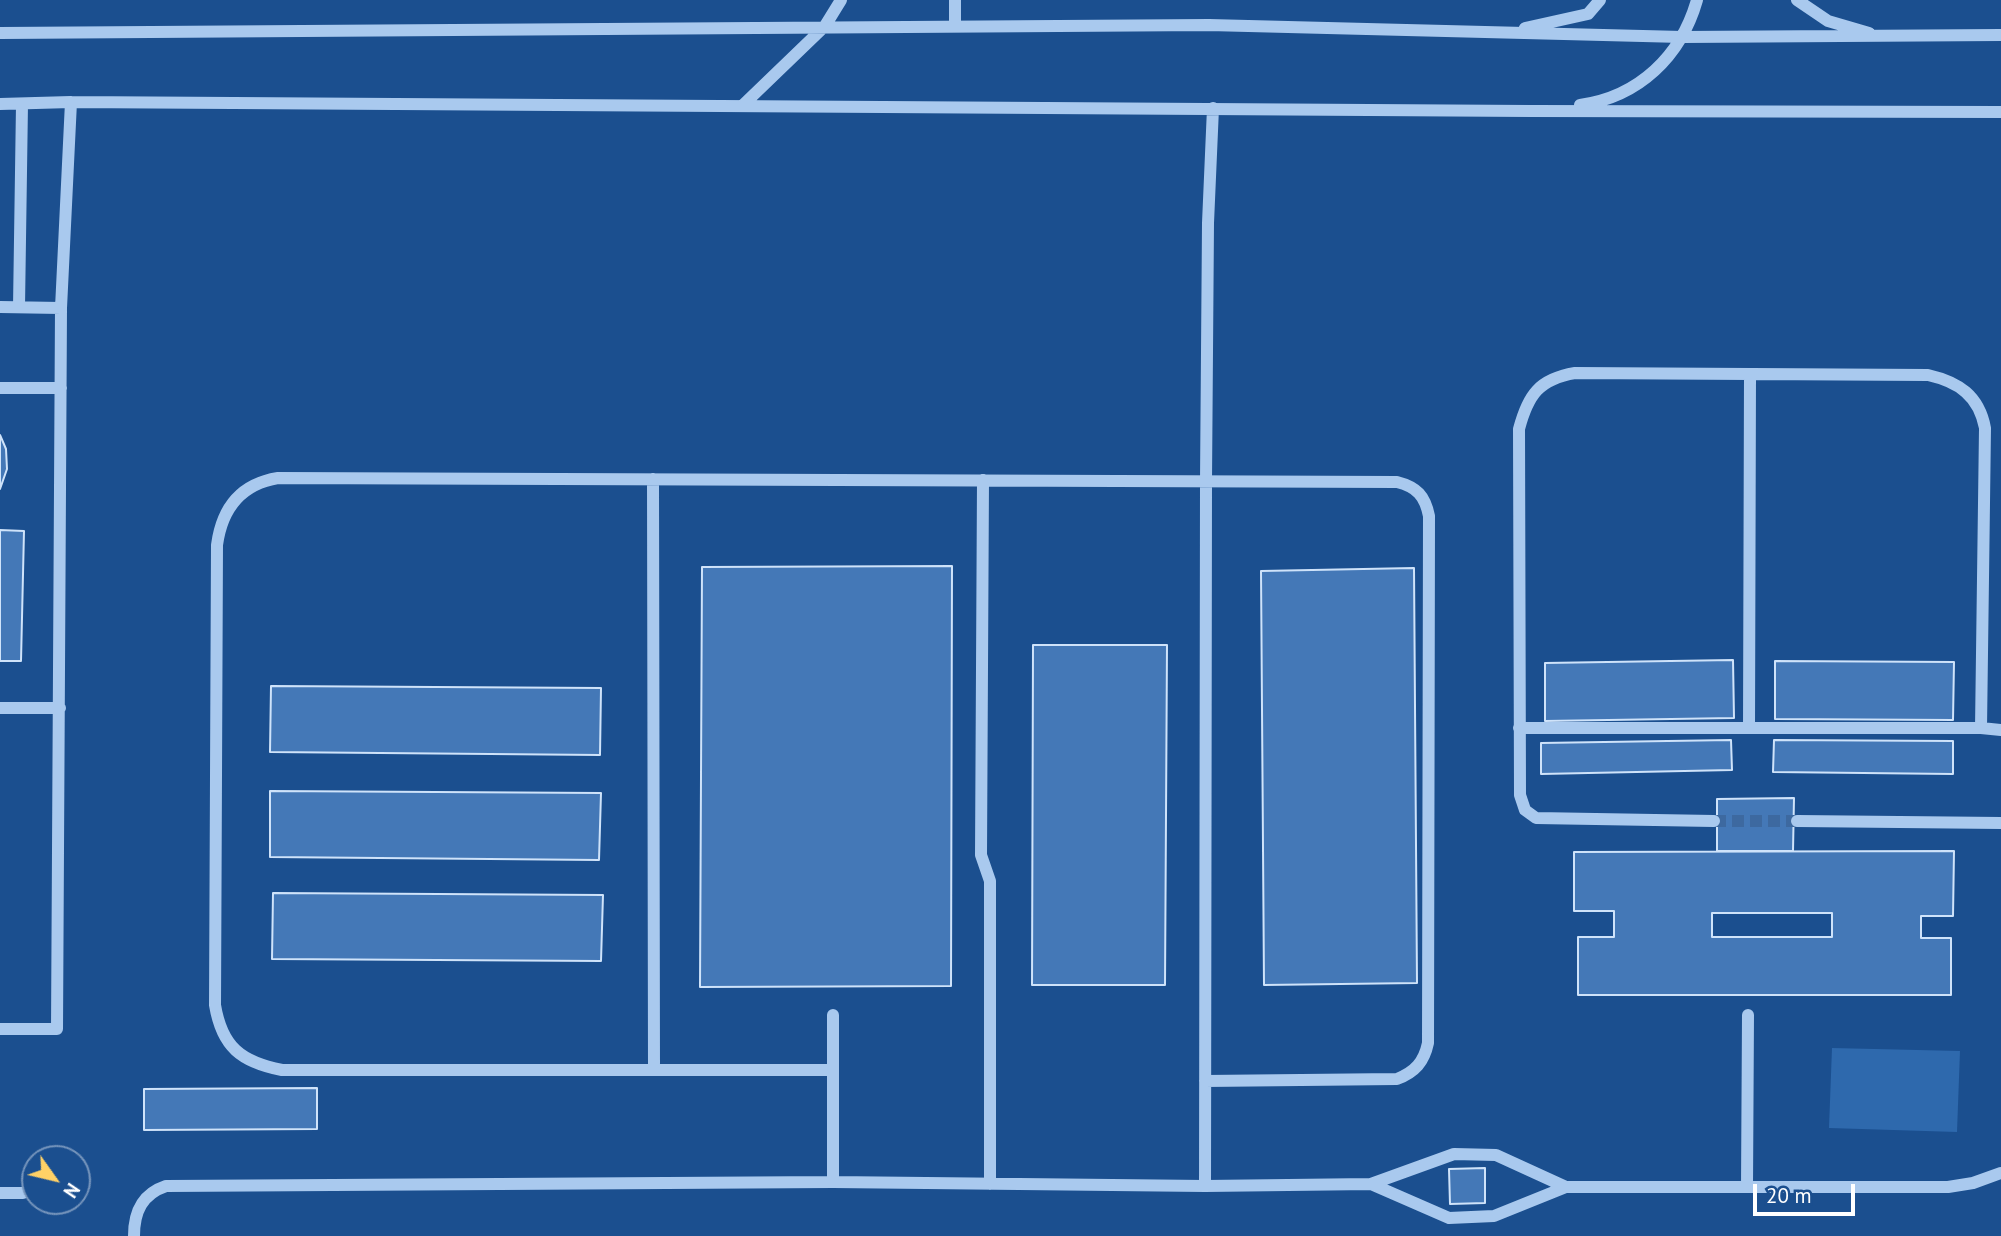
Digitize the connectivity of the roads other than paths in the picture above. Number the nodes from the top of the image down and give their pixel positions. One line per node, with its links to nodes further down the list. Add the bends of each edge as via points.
1 (841, 0): 7 (street)
2 (955, 0): 6 (street)
3 (1600, 0): 8 (street, via 1588,13)
4 (1697, 0): 11 (street)
5 (1797, 0): 12 (street, via 1828,21)
6 (955, 25): 7 (street); 8 (street)
7 (825, 26): 9 (street); 16 (street)
8 (1508, 32): 11 (street)
9 (0, 33)
10 (2001, 36): 12 (street)
11 (1682, 37): 12 (street); 18 (street, via 1667,61 1623,92 1595,103)
12 (1883, 38)
13 (71, 103): 15 (street); 16 (street); 22 (street)
14 (0, 104): 15 (street)
15 (22, 104): 21 (street)
16 (743, 106): 17 (street)
17 (1213, 108): 18 (street); 28 (street)
18 (1531, 111): 19 (street)
19 (2001, 112)
20 (0, 307): 21 (street)
21 (19, 307): 22 (street)
22 (61, 308): 25 (street)
23 (1750, 374): 31 (street, via 1575,373 1560,375 1531,396 1519,429); 32 (street); 33 (street, via 1927,375 1959,387 1982,412)
24 (0, 388): 25 (street)
25 (61, 388): 30 (street)
26 (653, 479): 27 (street); 41 (street); 41 (street, via 278,478 261,481 229,508 219,527 217,545 215,1005 227,1042 242,1056 282,1070)
27 (983, 480): 28 (street); 46 (street, via 981,855 990,881)
28 (1206, 481): 43 (street); 43 (street, via 1397,482 1419,492 1427,503 1429,530 1426,1055 1409,1074 1397,1079)
29 (0, 708): 30 (street)
30 (60, 708): 40 (street, via 57,1029)
31 (1519, 728): 32 (street); 35 (street, via 1520,795 1525,810 1536,818)
32 (1749, 728): 33 (street)
33 (1981, 728): 34 (street)
34 (2001, 730)
35 (1714, 821)
36 (1797, 821): 37 (street)
37 (2001, 823)
38 (1748, 1014): 50 (street)
39 (833, 1015): 42 (street)
40 (0, 1029)
41 (654, 1070): 42 (street)
42 (833, 1070): 45 (street)
43 (1205, 1081): 48 (street)
44 (2001, 1173): 50 (street, via 1948,1187)
45 (833, 1182): 46 (street); 53 (street, via 166,1186 155,1190 137,1209)
46 (990, 1184): 48 (street)
47 (1371, 1184): 48 (street); 49 (street, via 1454,1154 1496,1154); 49 (street, via 1449,1218 1493,1216)
48 (1205, 1186)
49 (1566, 1187): 50 (street)
50 (1747, 1187)
51 (0, 1194): 52 (street)
52 (21, 1194)
53 (134, 1236)

